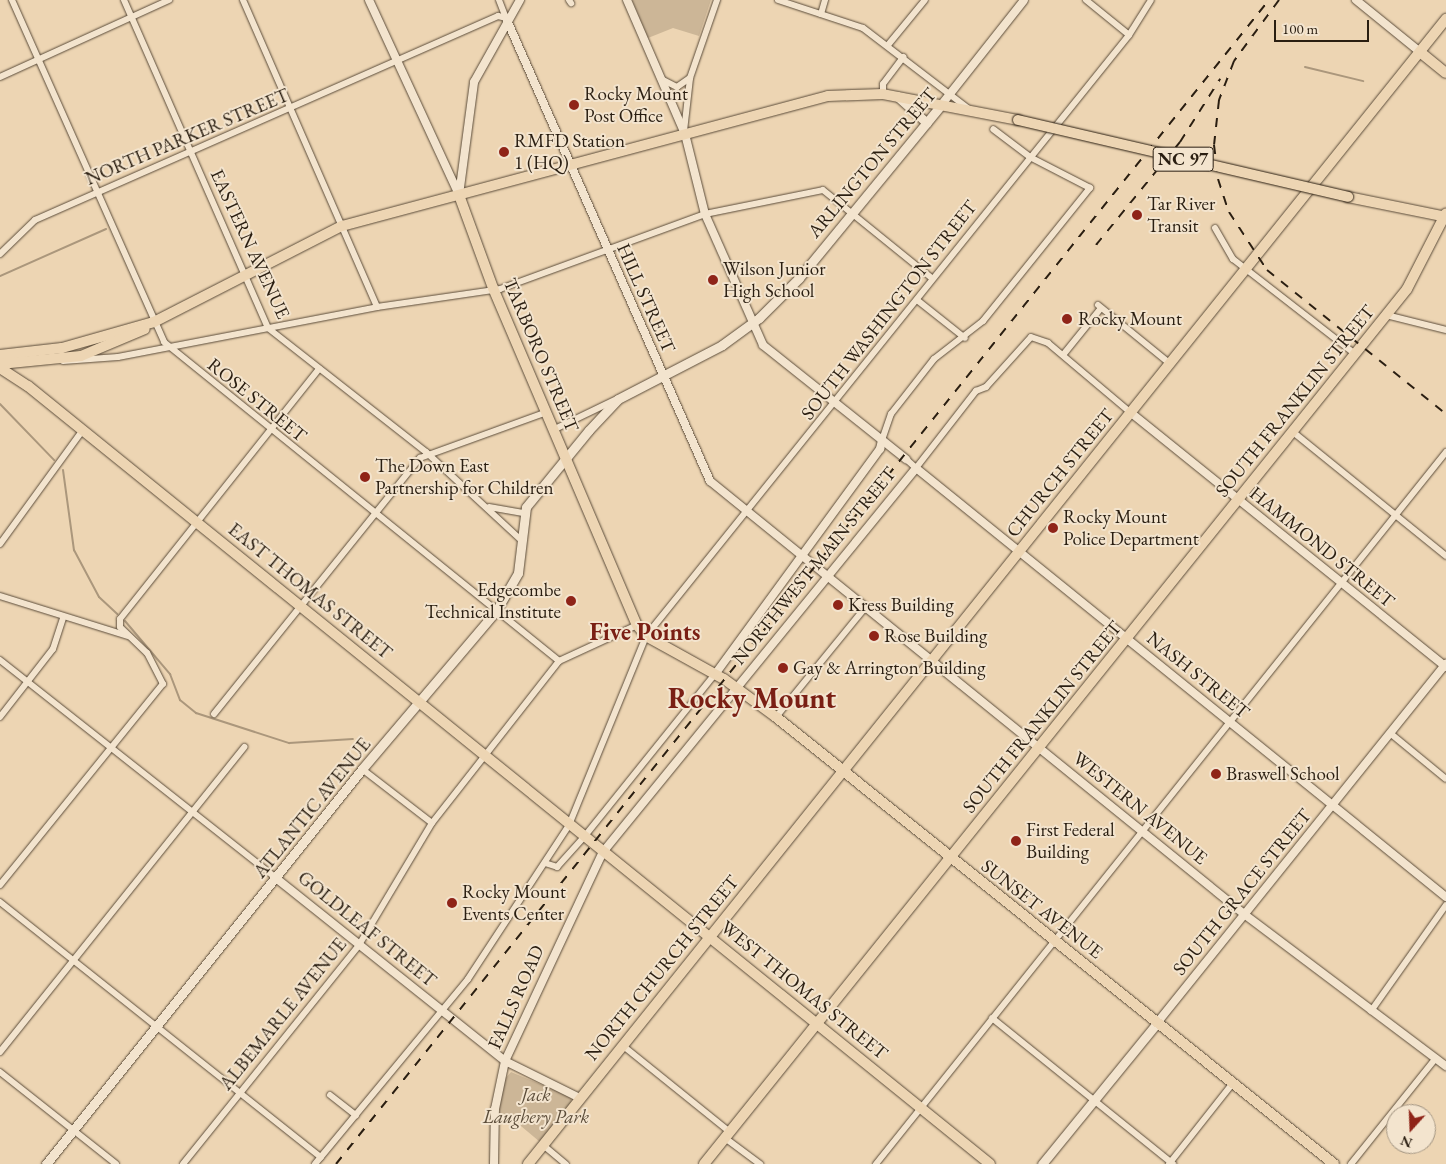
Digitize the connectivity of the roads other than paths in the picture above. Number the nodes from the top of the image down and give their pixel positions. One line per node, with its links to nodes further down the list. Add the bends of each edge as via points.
1 (12, 0): 25 (street, ROSE STREET)
2 (124, 0): 18 (street, EASTERN AVENUE)
3 (169, 0): 18 (street)
4 (243, 0): 35 (street)
5 (369, 0): 26 (street, TARBORO STREET)
6 (499, 0): 19 (street, HILL STREET)
7 (520, 0): 19 (street)
8 (627, 0): 29 (street)
9 (717, 0): 30 (street)
10 (778, 0): 17 (street)
11 (825, 0): 17 (street)
12 (925, 0): 22 (street)
13 (1022, 0): 32 (street, ARLINGTON STREET)
14 (1086, 0): 21 (street)
15 (1151, 0): 21 (street, SOUTH WASHINGTON STREET)
16 (1356, 0): 23 (street)
17 (821, 14): 22 (street, via 863,28)
18 (131, 16): 25 (street); 40 (street, EASTERN AVENUE)
19 (506, 18): 26 (street, NORTH PARKER STREET, via 498,16); 42 (street, HILL STREET); 44 (street, via 474,82)
20 (1446, 19): 23 (main road, CHURCH STREET)
21 (1129, 35): 41 (street, SOUTH WASHINGTON STREET)
22 (888, 45): 24 (street)
23 (1420, 52): 27 (main road); 52 (main road, CHURCH STREET)
24 (904, 57): 31 (street, via 882,84); 32 (street)
25 (38, 60): 28 (street); 43 (street, ROSE STREET)
26 (396, 62): 35 (street, NORTH PARKER STREET); 44 (street, TARBORO STREET)
27 (1446, 73)
28 (0, 77)
29 (660, 78): 30 (street, via 677,87); 39 (street)
30 (690, 78): 39 (street)
31 (883, 94): 33 (main road); 39 (main road, via 828,96)
32 (950, 94): 34 (street, ARLINGTON STREET); 36 (street)
33 (897, 96): 34 (main road); 37 (main road)
34 (942, 104): 36 (main road, NC 97); 37 (main road, ARLINGTON STREET)
35 (290, 108): 40 (street, NORTH PARKER STREET); 48 (street)
36 (970, 110): 47 (main road, NC 97, bridge, via 1348,197)
37 (927, 123): 45 (main road, ARLINGTON STREET)
38 (993, 129): 41 (street)
39 (685, 134): 42 (main road); 46 (street)
40 (191, 152): 43 (street, NORTH PARKER STREET); 53 (street, EASTERN AVENUE)
41 (1030, 157): 54 (street, SOUTH WASHINGTON STREET); 63 (street, via 1090,188)
42 (570, 165): 44 (main road); 50 (street, HILL STREET)
43 (96, 192): 51 (street, NORTH PARKER STREET, via 29,224); 59 (street, ROSE STREET)
44 (459, 196): 48 (main road); 55 (main road, TARBORO STREET)
45 (852, 213): 46 (street, via 823,190); 54 (street); 60 (main road, ARLINGTON STREET, via 799,278)
46 (705, 214): 50 (street); 60 (street)
47 (1446, 216): 58 (main road, SOUTH FRANKLIN STREET, via 1420,270)
48 (342, 226): 53 (main road); 57 (street)
49 (1215, 228): 52 (street, via 1228,254)
50 (607, 250): 55 (street); 75 (street, HILL STREET)
51 (0, 254)
52 (1246, 268): 66 (street); 70 (main road, CHURCH STREET)
53 (245, 277): 59 (main road); 61 (street, EASTERN AVENUE)
54 (933, 279): 56 (street, SOUTH WASHINGTON STREET)
55 (493, 288): 57 (street); 79 (main road, TARBORO STREET)
56 (917, 300): 63 (street); 78 (street, SOUTH WASHINGTON STREET)
57 (377, 307): 61 (street)
58 (1386, 315): 62 (street); 66 (main road, SOUTH FRANKLIN STREET)
59 (154, 322): 64 (street, ROSE STREET); 65 (main road); 69 (main road, via 112,346)
60 (753, 324): 75 (main road, ARLINGTON STREET); 78 (street, via 763,345)
61 (268, 328): 64 (street); 74 (street, EASTERN AVENUE)
62 (1446, 330)
63 (965, 338): 85 (street, via 934,359 891,414)
64 (171, 348): 69 (street, via 85,362); 83 (street, ROSE STREET)
65 (47, 350): 67 (main road); 72 (main road)
66 (1355, 354): 84 (main road, SOUTH FRANKLIN STREET)
67 (0, 355)
68 (1063, 355): 70 (street, via 1100,307); 80 (street, HAMMOND STREET); 90 (street, NORTHWEST MAIN STREET, via 1039,337 1026,339 986,387 976,391)
69 (56, 361): 72 (main road)
70 (1170, 362): 80 (main road, CHURCH STREET)
71 (0, 364): 72 (main road)
72 (26, 364): 76 (main road, via 23,376)
73 (0, 368): 76 (main road, EAST THOMAS STREET)
74 (319, 369): 83 (street); 87 (street, EASTERN AVENUE)
75 (663, 375): 77 (main road, ARLINGTON STREET); 93 (street, HILL STREET, via 710,481)
76 (28, 386): 82 (main road, EAST THOMAS STREET)
77 (618, 399): 81 (street); 88 (main road, ARLINGTON STREET)
78 (835, 403): 85 (street); 93 (street, SOUTH WASHINGTON STREET)
79 (547, 412): 81 (main road, TARBORO STREET); 87 (street)
80 (1130, 412): 91 (street, HAMMOND STREET); 100 (main road, CHURCH STREET)
81 (554, 429): 88 (main road, TARBORO STREET)
82 (82, 431): 97 (main road, EAST THOMAS STREET); 99 (street)
83 (270, 431): 94 (street, ROSE STREET); 97 (street)
84 (1293, 432): 91 (main road, SOUTH FRANKLIN STREET); 96 (street)
85 (882, 440): 89 (street); 102 (street, via 880,449)
86 (1446, 452): 96 (street)
87 (430, 457): 92 (street, EASTERN AVENUE); 94 (street, via 418,460)
88 (567, 457): 95 (main road); 111 (main road, TARBORO STREET)
89 (906, 459): 90 (street, NASH STREET)
90 (916, 468): 100 (street, NASH STREET); 104 (street, NORTHWEST MAIN STREET)
91 (1239, 500): 105 (street, HAMMOND STREET); 114 (main road, SOUTH FRANKLIN STREET)
92 (486, 506): 95 (street); 98 (street, EASTERN AVENUE)
93 (746, 512): 102 (street, HILL STREET); 113 (street, SOUTH WASHINGTON STREET)
94 (374, 513): 107 (street); 109 (street, ROSE STREET)
95 (524, 513): 98 (main road, ATLANTIC AVENUE)
96 (1396, 516): 101 (street); 105 (street)
97 (197, 523): 107 (main road, EAST THOMAS STREET); 112 (street, via 120,619 120,627)
98 (521, 540): 109 (main road, ATLANTIC AVENUE, via 518,573)
99 (0, 544)
100 (1019, 552): 114 (street, NASH STREET); 117 (main road, CHURCH STREET)
101 (1446, 556)
102 (802, 558): 103 (street, HILL STREET); 119 (street)
103 (817, 570): 104 (street, WESTERN AVENUE)
104 (824, 576): 108 (street, WESTERN AVENUE); 121 (street, NORTHWEST MAIN STREET)
105 (1342, 584): 118 (street, HAMMOND STREET); 126 (street)
106 (0, 596): 110 (street)
107 (301, 607): 122 (main road, EAST THOMAS STREET); 123 (street)
108 (864, 609): 117 (street, WESTERN AVENUE); 125 (street)
109 (496, 610): 116 (street, ROSE STREET); 122 (main road, ATLANTIC AVENUE)
110 (63, 618): 112 (street); 120 (street, via 53,649)
111 (637, 626): 113 (main road, TARBORO STREET); 116 (street)
112 (129, 636): 128 (street, via 157,667 164,680)
113 (646, 636): 119 (main road, TARBORO STREET); 138 (street, SOUTH WASHINGTON STREET)
114 (1127, 639): 126 (street, NASH STREET); 130 (main road, SOUTH FRANKLIN STREET)
115 (0, 660): 120 (street, GOLDLEAF STREET)
116 (558, 660): 131 (street, ALBEMARLE AVENUE)
117 (930, 662): 130 (street, WESTERN AVENUE); 133 (main road, CHURCH STREET)
118 (1445, 666): 127 (street, SOUTH GRACE STREET)
119 (716, 673): 121 (main road, TARBORO STREET); 140 (street)
120 (28, 682): 124 (street); 128 (street, GOLDLEAF STREET)
121 (732, 684): 125 (main road, SUNSET AVENUE); 141 (street, NORTHWEST MAIN STREET)
122 (420, 702): 131 (main road, EAST THOMAS STREET); 132 (main road, ATLANTIC AVENUE)
123 (214, 714)
124 (0, 717)
125 (776, 717): 133 (main road, SUNSET AVENUE)
126 (1230, 722): 135 (street, NASH STREET); 139 (street)
127 (1390, 733): 134 (street); 135 (street, SOUTH GRACE STREET)
128 (112, 747): 136 (street, GOLDLEAF STREET); 145 (street)
129 (244, 747): 136 (street)
130 (1039, 748): 139 (street, WESTERN AVENUE); 142 (main road, SOUTH FRANKLIN STREET)
131 (488, 756): 137 (street, ALBEMARLE AVENUE); 138 (main road, EAST THOMAS STREET)
132 (362, 769): 137 (street); 144 (main road, ATLANTIC AVENUE)
133 (843, 771): 142 (main road, SUNSET AVENUE); 150 (main road, NORTH CHURCH STREET)
134 (1446, 779)
135 (1332, 805): 146 (street, NASH STREET); 149 (street, SOUTH GRACE STREET)
136 (192, 811): 144 (street, GOLDLEAF STREET); 153 (street)
137 (432, 823): 152 (street, ALBEMARLE AVENUE)
138 (570, 825): 140 (main road, EAST THOMAS STREET); 143 (street, SOUTH WASHINGTON STREET)
139 (1143, 832): 149 (street, WESTERN AVENUE); 151 (street)
140 (584, 837): 141 (main road, EAST THOMAS STREET); 143 (street, via 557,867)
141 (599, 849): 150 (main road, WEST THOMAS STREET); 163 (street, FALLS ROAD)
142 (950, 858): 151 (main road, SUNSET AVENUE); 158 (main road, SOUTH FRANKLIN STREET)
143 (546, 863): 154 (street, SOUTH WASHINGTON STREET, via 485,956)
144 (276, 878): 152 (street, GOLDLEAF STREET); 159 (main road, ATLANTIC AVENUE)
145 (0, 885)
146 (1446, 897)
147 (0, 902): 153 (street)
148 (1446, 905): 155 (street)
149 (1244, 914): 155 (street, WESTERN AVENUE); 157 (street, SOUTH GRACE STREET)
150 (709, 935): 158 (main road, WEST THOMAS STREET); 160 (main road, NORTH CHURCH STREET)
151 (1055, 940): 156 (street); 157 (main road, SUNSET AVENUE)
152 (358, 945): 154 (street, GOLDLEAF STREET); 167 (street, ALBEMARLE AVENUE)
153 (73, 961): 159 (street); 161 (street)
154 (442, 1010): 163 (street, GOLDLEAF STREET); 172 (street, SOUTH WASHINGTON STREET)
155 (1372, 1011): 162 (street, WESTERN AVENUE)
156 (992, 1018): 170 (street); 171 (street)
157 (1156, 1023): 166 (main road, SUNSET AVENUE); 170 (main road)
158 (818, 1024): 171 (main road, WEST THOMAS STREET); 174 (main road, SOUTH FRANKLIN STREET)
159 (157, 1027): 167 (street); 173 (main road, ATLANTIC AVENUE)
160 (622, 1046): 169 (main road, NORTH CHURCH STREET); 174 (street)
161 (0, 1052)
162 (1436, 1058): 164 (street, WESTERN AVENUE); 191 (street)
163 (506, 1061): 169 (street, GOLDLEAF STREET); 182 (street, FALLS ROAD, via 495,1109)
164 (1446, 1066)
165 (0, 1072): 173 (street)
166 (1233, 1083): 177 (street); 190 (main road, SUNSET AVENUE)
167 (240, 1093): 176 (street); 180 (street, ALBEMARLE AVENUE)
168 (330, 1095): 172 (street)
169 (580, 1098): 175 (main road, NORTH CHURCH STREET)
170 (1094, 1101): 177 (street); 189 (main road)
171 (921, 1108): 187 (street); 188 (main road, WEST THOMAS STREET)
172 (356, 1114): 176 (street, SOUTH WASHINGTON STREET)
173 (74, 1130): 178 (main road, ATLANTIC AVENUE); 179 (street)
174 (727, 1135): 185 (main road, SOUTH FRANKLIN STREET); 186 (street)
175 (543, 1145): 183 (main road, NORTH CHURCH STREET); 184 (street)
176 (321, 1157): 181 (street, SOUTH WASHINGTON STREET)
177 (1171, 1163)
178 (46, 1164)
179 (116, 1164)
180 (183, 1164)
181 (315, 1164)
182 (494, 1164)
183 (528, 1164)
184 (566, 1164)
185 (704, 1164)
186 (760, 1164)
187 (876, 1164)
188 (990, 1164)
189 (1042, 1164)
190 (1334, 1164)
191 (1351, 1164)

